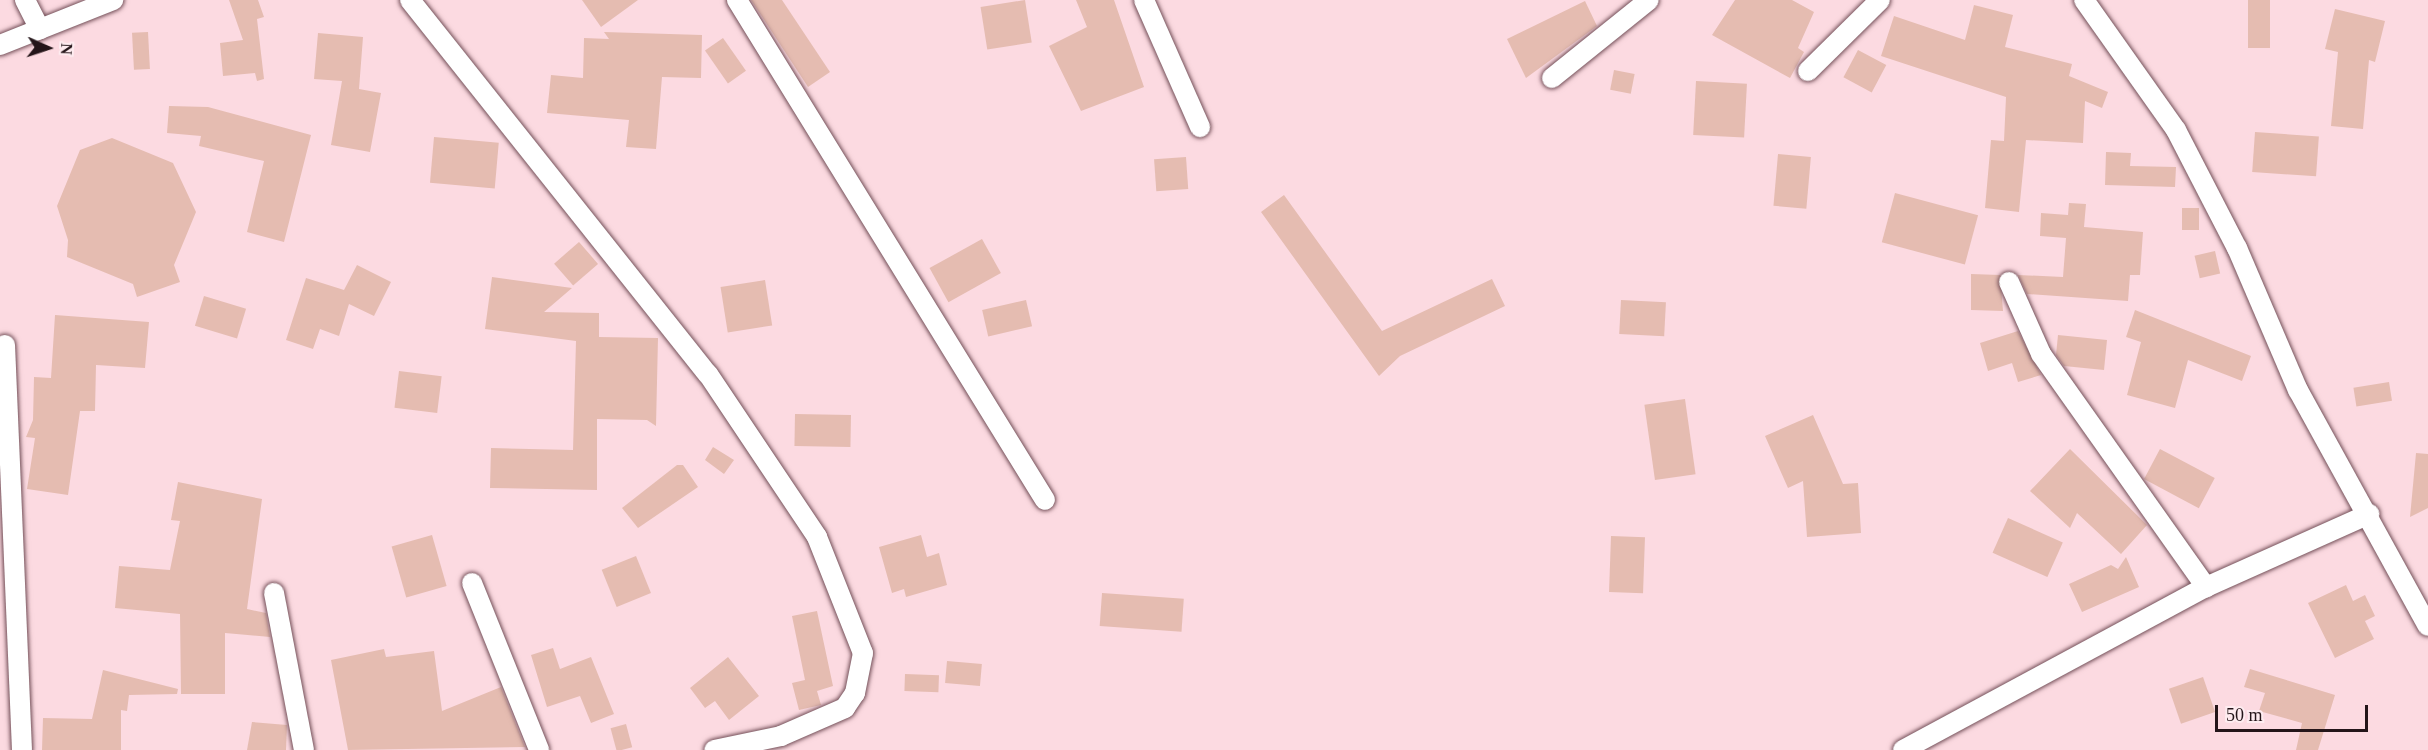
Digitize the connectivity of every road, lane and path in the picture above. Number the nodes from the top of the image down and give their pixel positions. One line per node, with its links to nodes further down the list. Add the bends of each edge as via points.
1 (25, 0): 9 (street)
2 (113, 0): 9 (street)
3 (410, 0): 25 (street, via 708,374 817,537 862,653 855,693 845,708 781,736)
4 (738, 0): 16 (street)
5 (1144, 0): 13 (street)
6 (1649, 0): 12 (street)
7 (1880, 0): 11 (street)
8 (2084, 0): 17 (street, via 2176,130 2237,248 2298,390)
9 (40, 29): 10 (street)
10 (0, 45)
11 (1808, 71)
12 (1552, 78)
13 (1200, 127)
14 (2009, 282): 19 (street, via 2041,354)
15 (5, 345): 22 (street)
16 (1045, 500)
17 (2369, 514): 19 (street); 21 (street)
18 (472, 583): 24 (street)
19 (2205, 587): 26 (street)
20 (274, 593): 23 (street)
21 (2428, 626)
22 (22, 750)
23 (304, 750)
24 (539, 750)
25 (714, 750)
26 (1903, 750)

